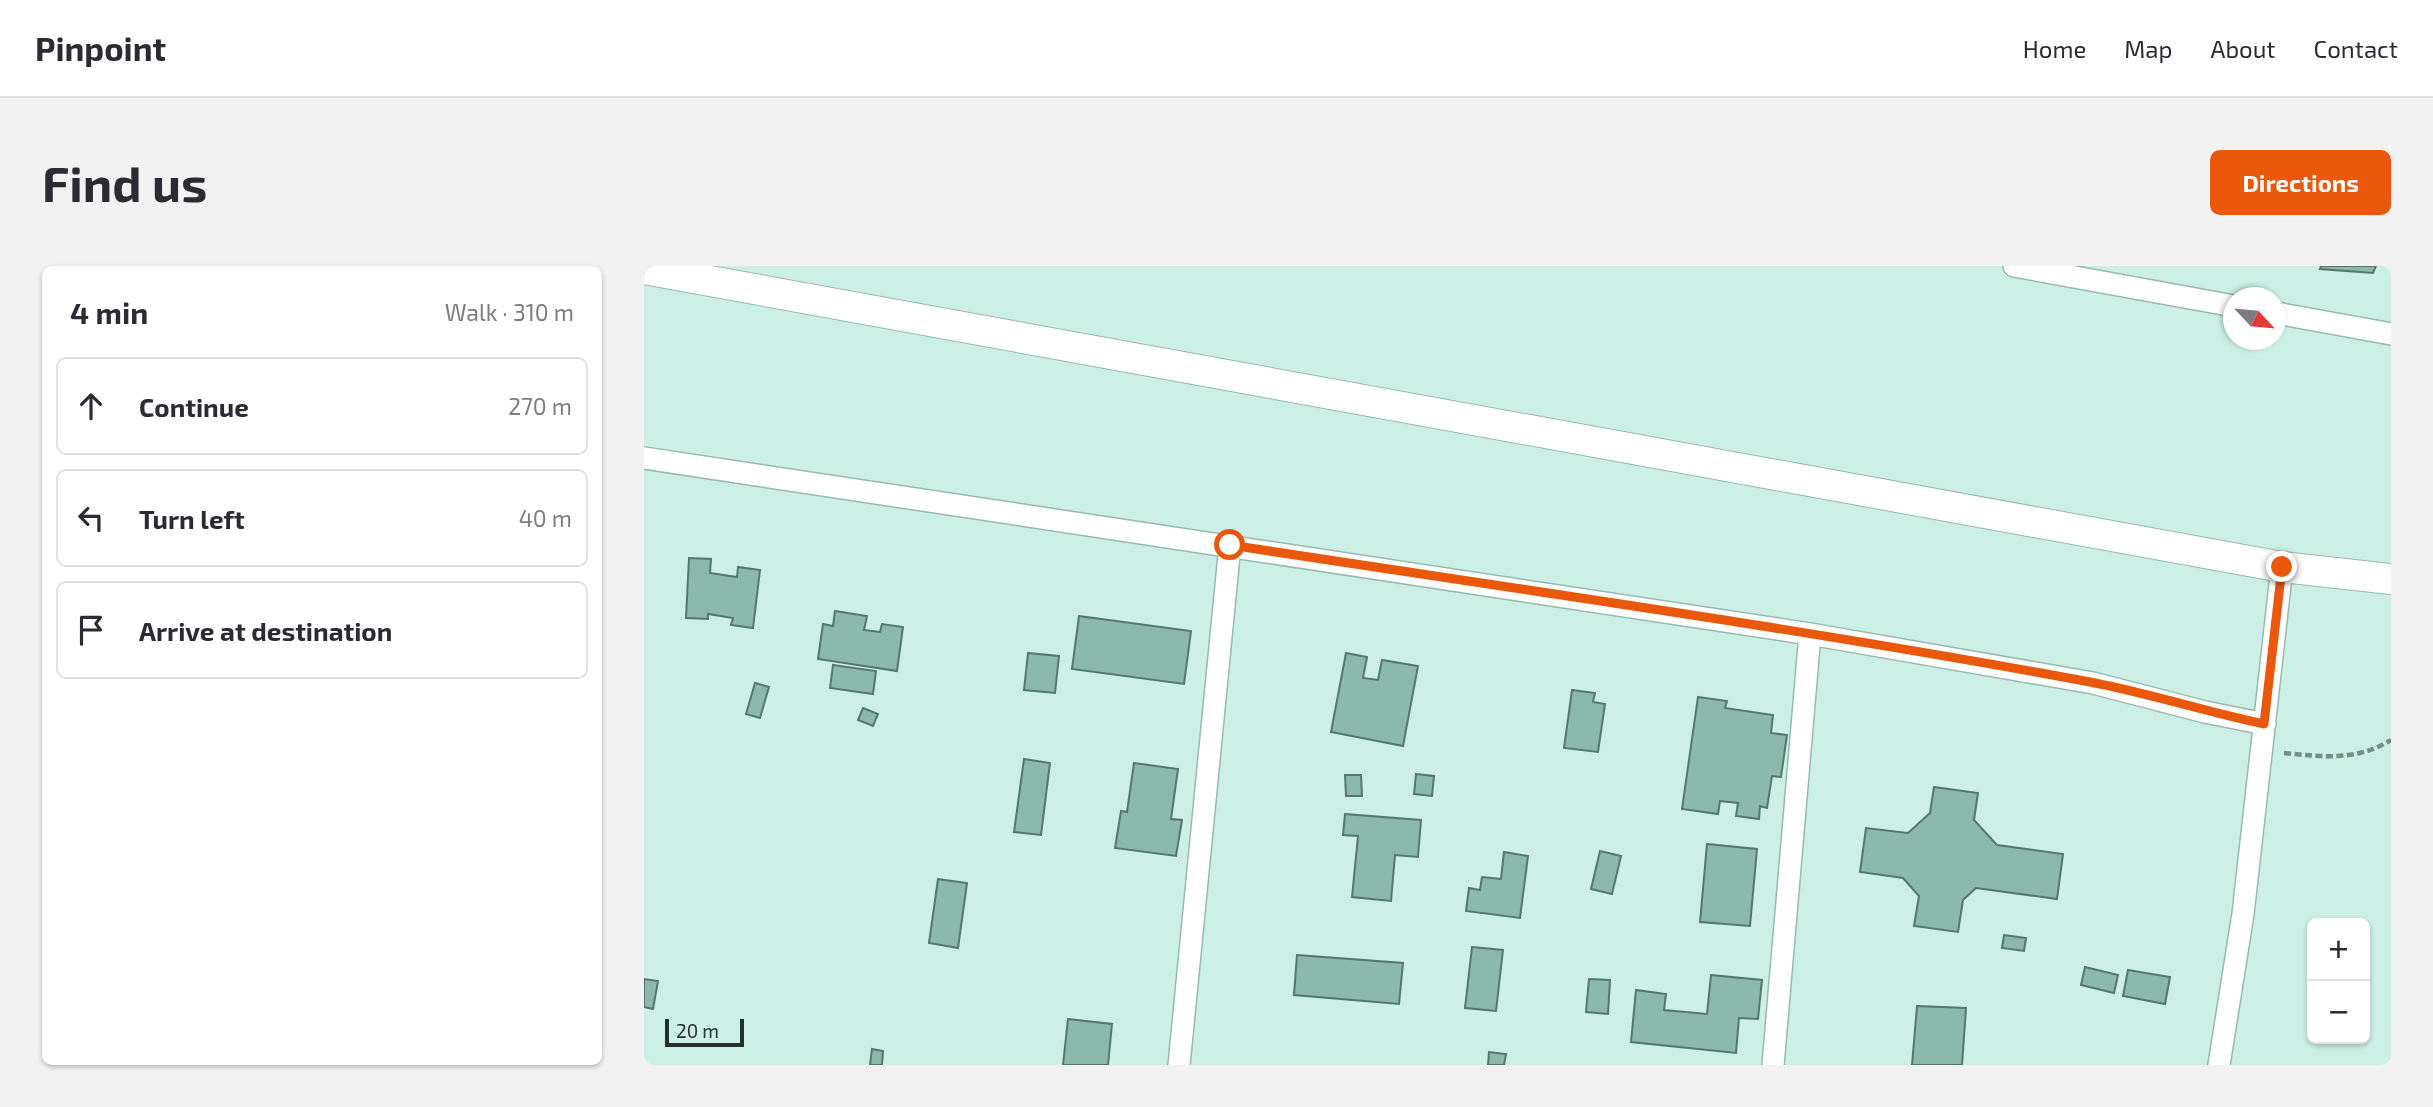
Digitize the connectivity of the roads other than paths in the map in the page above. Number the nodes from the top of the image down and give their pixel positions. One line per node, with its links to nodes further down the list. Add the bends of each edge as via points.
1 (2014, 266): 3 (street)
2 (644, 269): 8 (street)
3 (2223, 304)
4 (2286, 315): 5 (street)
5 (2391, 334)
6 (644, 458): 7 (street)
7 (1230, 545): 10 (street); 12 (street)
8 (2282, 567): 9 (street); 11 (street)
9 (2391, 579)
10 (1810, 634): 11 (street, via 2093,683); 13 (street)
11 (2264, 724): 14 (street, via 2243,914)
12 (1179, 1065)
13 (1773, 1065)
14 (2219, 1065)

